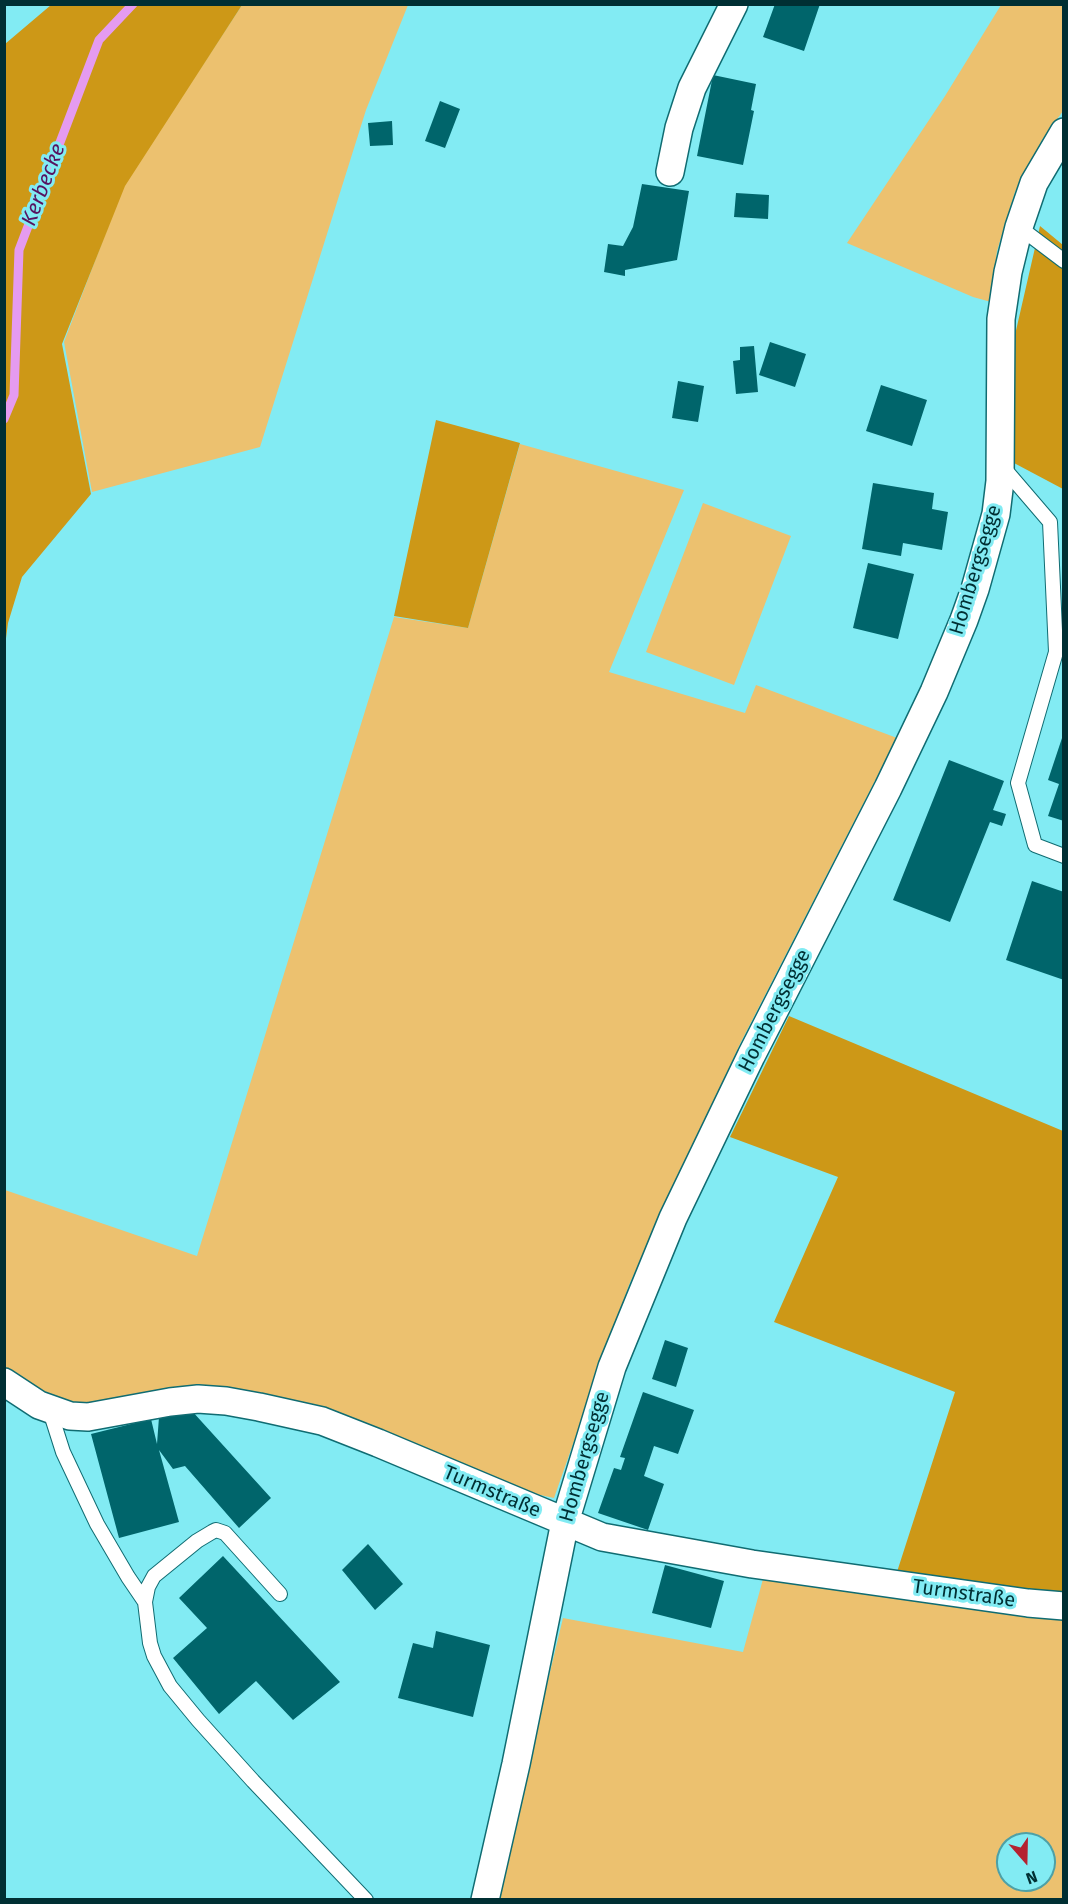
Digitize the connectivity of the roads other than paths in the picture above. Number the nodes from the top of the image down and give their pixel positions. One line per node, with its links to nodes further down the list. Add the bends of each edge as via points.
1 (734, 4): 3 (street, via 692,88)
2 (1064, 132): 4 (street, Hombergsegge, via 1034,183)
3 (670, 172)
4 (1018, 227): 5 (lane); 6 (street, Hombergsegge, via 1001,319)
5 (1064, 261)
6 (1001, 465): 7 (lane, via 1050,522 1056,652 1018,783 1035,845); 10 (street, Hombergsegge, via 996,513 964,620 888,788 673,1218 612,1367)
7 (1064, 856)
8 (4, 1382): 9 (street, Turmstraße)
9 (49, 1408): 10 (street, Turmstraße, via 69,1416 88,1417 198,1399 259,1407 322,1421); 12 (lane, via 63,1452 97,1524)
10 (565, 1522): 13 (street, Turmstraße, via 602,1537 720,1559); 15 (street, Hombergsegge)
11 (280, 1594): 12 (lane, via 225,1533 216,1530 154,1576)
12 (145, 1602): 14 (lane, via 150,1643 170,1686 253,1781)
13 (1064, 1606)
14 (366, 1899)
15 (485, 1899)

